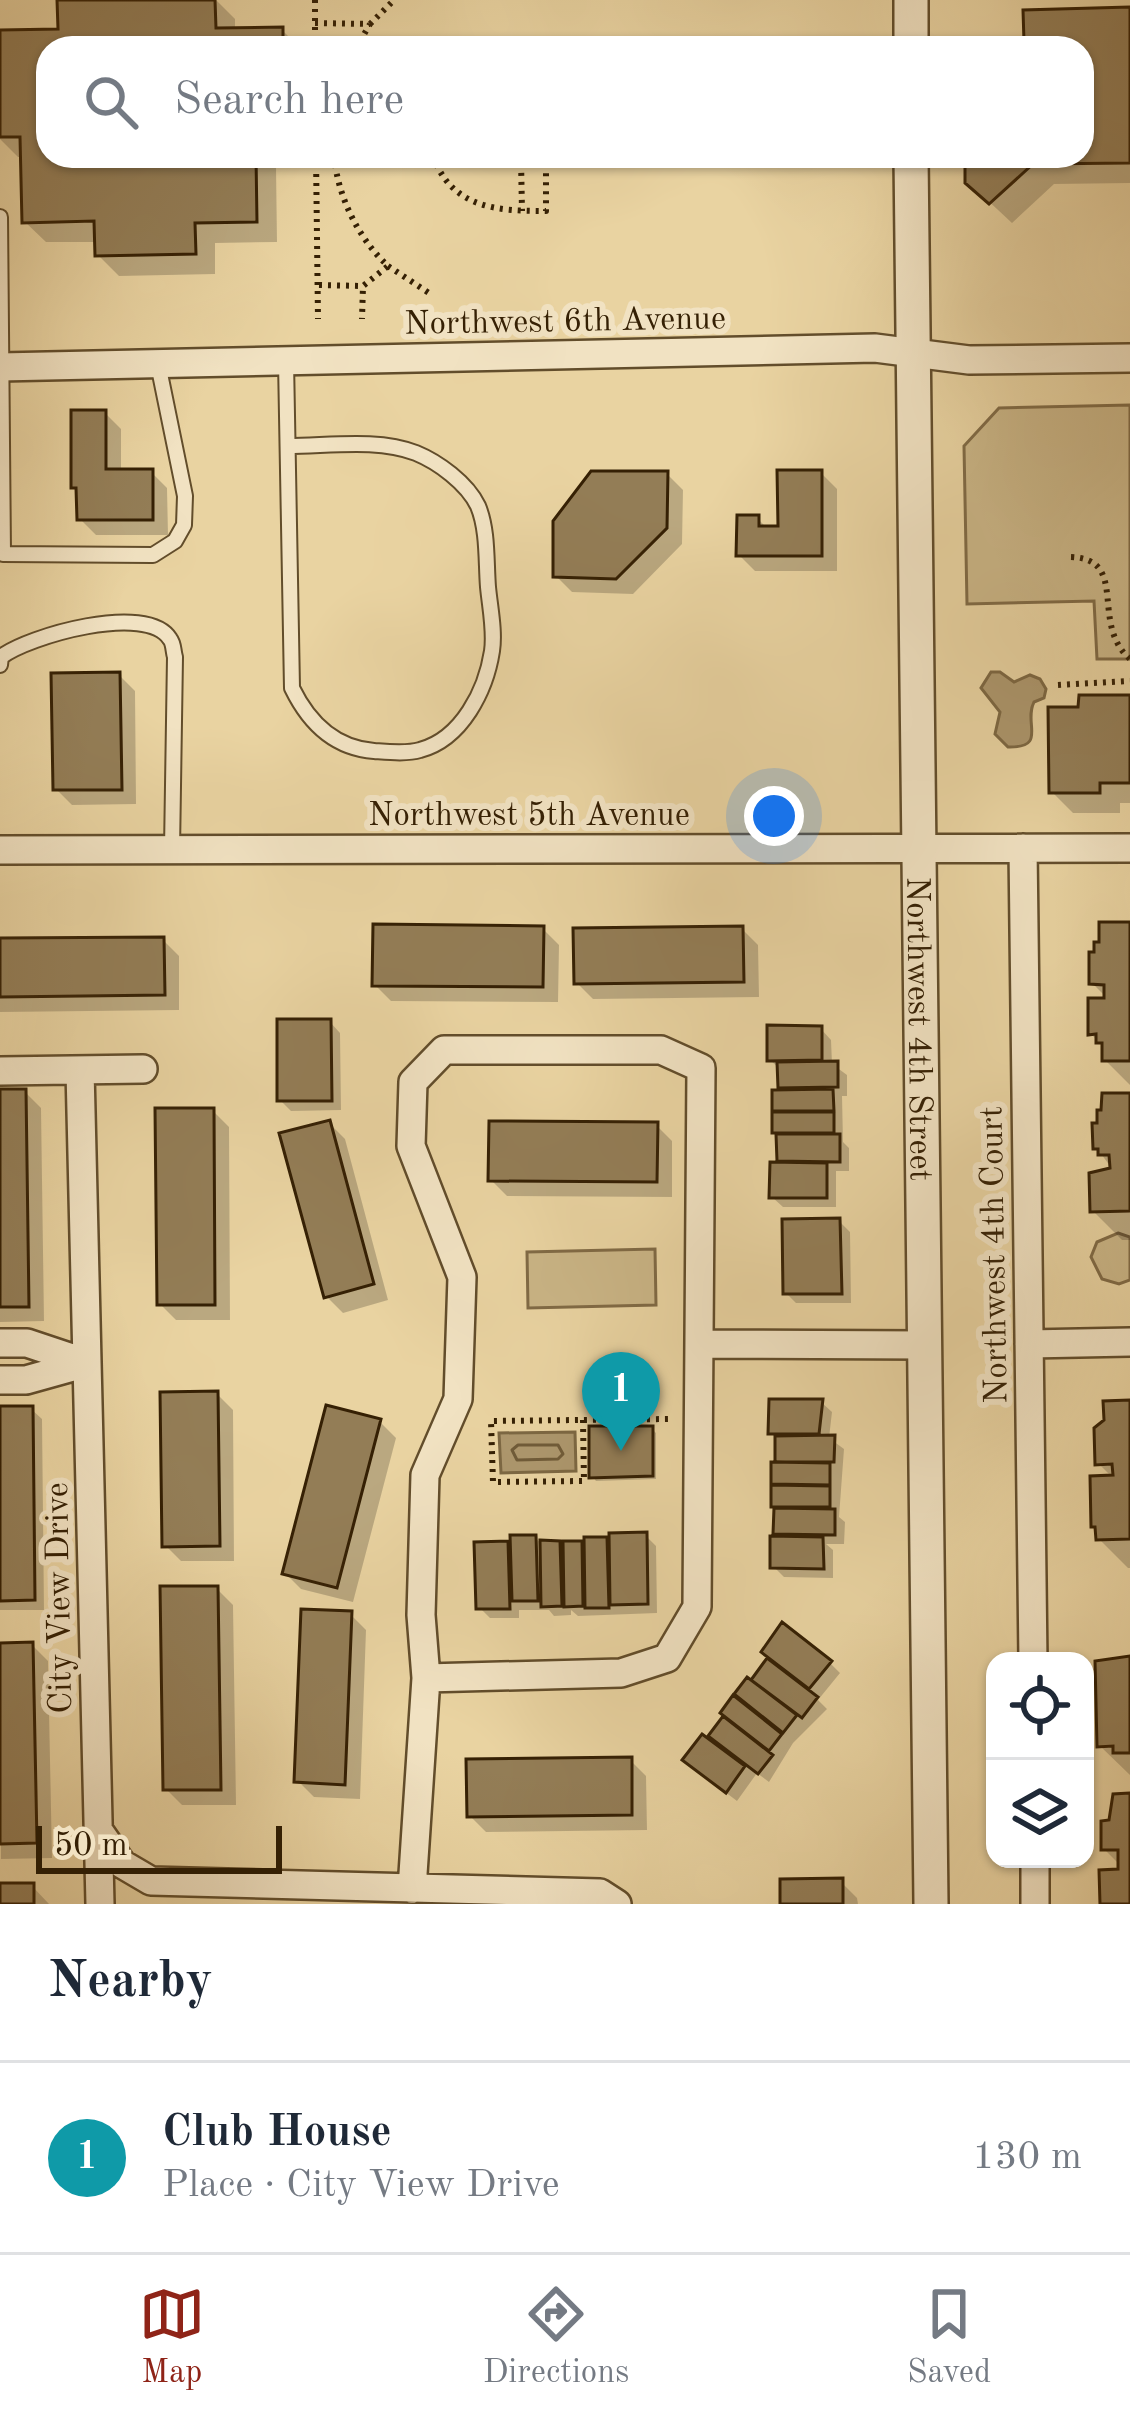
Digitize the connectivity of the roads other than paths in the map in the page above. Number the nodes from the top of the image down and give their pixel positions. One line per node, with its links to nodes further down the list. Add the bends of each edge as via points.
1 (911, 0): 2 (street)
2 (911, 36)
3 (911, 168): 5 (street, Northwest 4th Street)
4 (0, 217): 9 (lane)
5 (911, 353): 6 (street, Northwest 6th Avenue); 7 (street, Northwest 6th Avenue); 12 (street, Northwest 4th Street)
6 (1130, 358)
7 (286, 361): 8 (street, Northwest 6th Avenue); 10 (lane)
8 (158, 364): 9 (street, Northwest 6th Avenue); 9 (lane, via 184,525 153,555 3,554)
9 (1, 367)
10 (288, 446): 10 (lane, via 292,688 303,711 334,739 359,750 422,750 467,716 493,648 478,506 443,469 398,447)
11 (0, 664): 16 (lane, via 19,644 76,628 134,622 170,639)
12 (916, 848): 13 (street, Northwest 5th Avenue); 16 (street, Northwest 5th Avenue); 24 (street, Northwest 4th Street)
13 (1023, 848): 14 (street, Northwest 5th Avenue); 23 (street, Northwest 4th Court)
14 (1130, 848)
15 (0, 850): 16 (street, Northwest 5th Avenue)
16 (172, 850)
17 (143, 1069): 18 (street)
18 (80, 1070): 19 (street); 25 (street, City View Drive)
19 (0, 1071)
20 (1130, 1342): 23 (street)
21 (0, 1343): 25 (street, via 27,1343)
22 (702, 1343): 24 (street); 28 (street, via 697,1607 668,1658 621,1673); 28 (street, via 701,1068 661,1050 444,1050 413,1082 411,1146 462,1277 458,1399 425,1475)
23 (1029, 1344): 27 (street, Northwest 4th Court)
24 (925, 1346): 34 (street, Northwest 4th Street)
25 (87, 1363): 26 (street); 29 (street, City View Drive)
26 (0, 1380)
27 (1033, 1652)
28 (425, 1678): 31 (street)
29 (99, 1831): 31 (street, via 122,1864 151,1881); 32 (street, City View Drive)
30 (1035, 1868): 35 (street)
31 (412, 1889): 33 (street, via 600,1892)
32 (100, 1904)
33 (617, 1904)
34 (931, 1904)
35 (1035, 1904)

